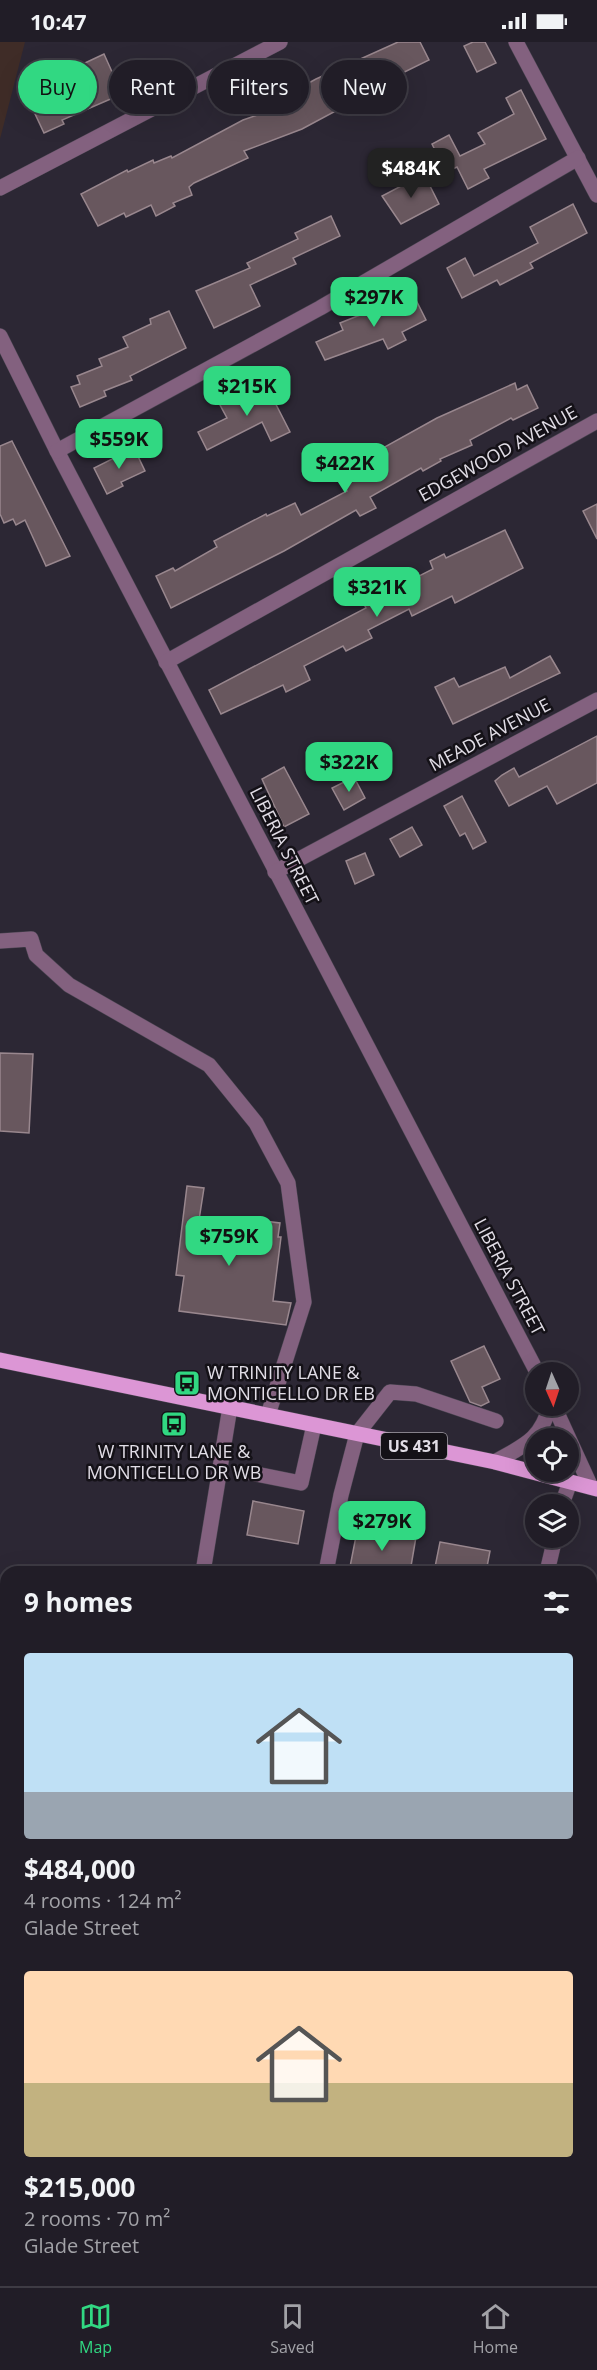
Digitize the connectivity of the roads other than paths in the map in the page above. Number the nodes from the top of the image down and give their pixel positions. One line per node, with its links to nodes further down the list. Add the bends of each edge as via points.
1 (280, 42): 4 (street)
2 (516, 42): 3 (street)
3 (578, 158): 5 (street); 8 (street, via 320,308)
4 (0, 188)
5 (597, 195)
6 (0, 336): 8 (street, LIBERIA STREET)
7 (597, 421): 9 (street, EDGEWOOD AVENUE)
8 (57, 452): 9 (street, LIBERIA STREET)
9 (166, 662): 11 (street, LIBERIA STREET)
10 (597, 700): 11 (street, MEADE AVENUE)
11 (275, 872): 14 (street, LIBERIA STREET)
12 (0, 941): 16 (street, via 31,939 36,955 69,986 209,1065 256,1123 288,1184 304,1302)
13 (0, 1360): 15 (main road, US 431)
14 (532, 1362)
15 (230, 1407): 16 (main road, US 431); 29 (street)
16 (268, 1415): 20 (main road, US 431)
17 (548, 1416): 22 (street, via 534,1439)
18 (557, 1416): 26 (street)
19 (496, 1421): 21 (street, via 416,1394 390,1392)
20 (314, 1425): 21 (main road, US 431); 24 (street, via 301,1483)
21 (357, 1434): 22 (main road, US 431); 30 (street)
22 (495, 1462): 23 (main road, US 431)
23 (525, 1470)
24 (250, 1473)
25 (570, 1482): 26 (main road, US 431); 27 (street)
26 (594, 1488)
27 (566, 1494)
28 (553, 1548): 31 (street)
29 (204, 1566)
30 (327, 1566)
31 (549, 1566)

